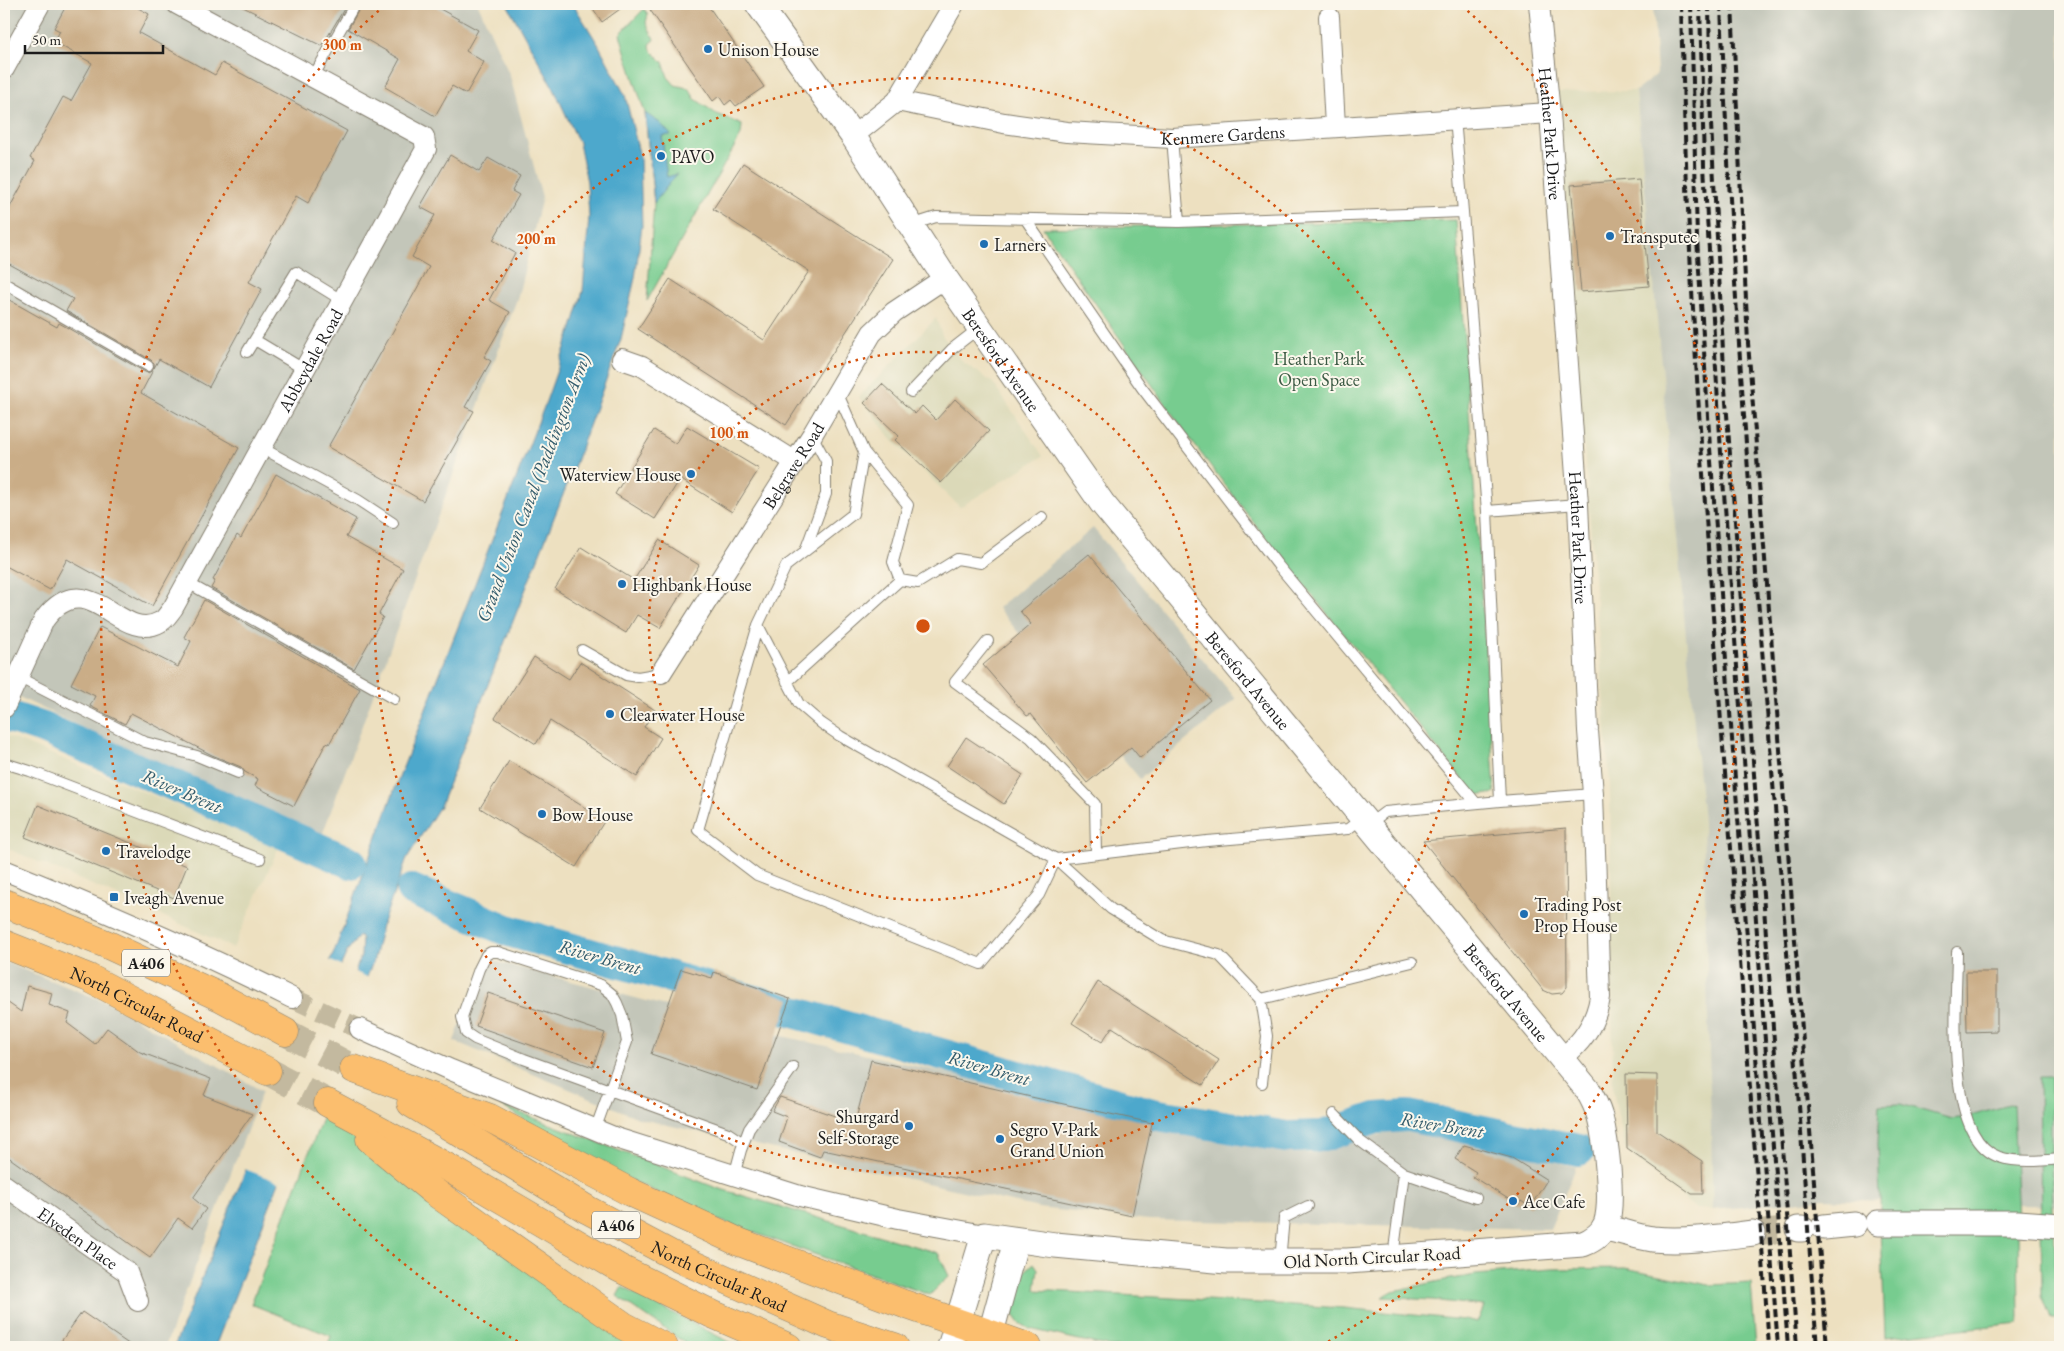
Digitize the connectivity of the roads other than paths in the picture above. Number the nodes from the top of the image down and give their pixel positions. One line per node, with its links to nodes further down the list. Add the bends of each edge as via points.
1 (40, 4): 8 (street)
2 (177, 4): 9 (street, Abbeydale Road)
3 (355, 4): 9 (lane)
4 (758, 4): 14 (street, Beresford Avenue)
5 (954, 4): 10 (street)
6 (1539, 4): 11 (street, Heather Park Drive)
7 (1329, 17): 13 (street)
8 (4, 69)
9 (314, 77): 22 (street, Abbeydale Road, via 424,137 426,149)
10 (898, 101): 14 (street); 15 (street, Kenmere Gardens, via 1067,132)
11 (1550, 113): 12 (street, Kenmere Gardens); 35 (street, Heather Park Drive)
12 (1455, 118): 13 (street, Kenmere Gardens); 16 (lane)
13 (1336, 126): 15 (street, Kenmere Gardens)
14 (853, 136): 19 (street, Beresford Avenue)
15 (1172, 138): 18 (lane)
16 (1463, 212): 18 (lane); 36 (lane)
17 (1026, 220): 18 (lane); 19 (lane, via 936,217); 54 (lane, via 1159,411 1277,564)
18 (1179, 222)
19 (910, 226): 20 (street, Beresford Avenue)
20 (945, 278): 23 (street, Beresford Avenue); 29 (street, Belgrave Road, via 882,322)
21 (4, 283): 27 (lane)
22 (343, 301): 24 (lane, via 296,272); 28 (street, Abbeydale Road)
23 (980, 327): 30 (lane, via 952,349); 55 (street, Beresford Avenue, via 1102,503)
24 (255, 340): 25 (lane); 28 (lane)
25 (247, 352)
26 (622, 360): 34 (street, via 642,366)
27 (148, 366)
28 (305, 370): 32 (street, Abbeydale Road)
29 (836, 392): 31 (street, Belgrave Road); 33 (lane)
30 (912, 392)
31 (812, 434): 34 (street, Belgrave Road); 39 (lane, via 826,461 826,494)
32 (262, 448): 38 (lane, via 358,500); 41 (street, Abbeydale Road)
33 (864, 452): 39 (lane, via 853,514); 40 (lane, via 908,506 893,562)
34 (794, 461): 45 (street, Belgrave Road)
35 (1578, 504): 36 (lane); 52 (street, Heather Park Drive)
36 (1487, 510): 53 (lane)
37 (1042, 517): 40 (lane, via 981,562 957,560 918,583)
38 (393, 523)
39 (804, 552): 42 (lane, via 786,566)
40 (900, 580): 47 (lane)
41 (188, 583): 46 (street, Abbeydale Road, via 161,622 150,626 138,626 87,600 75,598 64,601 53,608 44,620); 48 (lane)
42 (758, 626): 47 (lane); 57 (lane, via 698,830 757,874 981,964 1039,895)
43 (988, 641): 56 (lane, via 955,682 1031,738 1095,804)
44 (582, 650): 45 (lane, via 626,675 638,677)
45 (661, 673)
46 (11, 675): 49 (street, Abbeydale Road); 51 (lane, via 145,742 197,756)
47 (787, 682): 57 (lane, via 800,704 840,736)
48 (394, 699)
49 (4, 708)
50 (4, 763): 58 (lane)
51 (238, 773)
52 (1593, 794): 53 (lane); 68 (street, Heather Park Drive, via 1600,997 1591,1027)
53 (1500, 800): 54 (lane)
54 (1476, 803): 55 (lane, via 1385,812)
55 (1366, 821): 56 (lane, via 1348,829); 68 (street, Beresford Avenue)
56 (1096, 854): 57 (lane)
57 (1056, 859): 65 (lane, via 1111,909 1162,940 1219,955)
58 (260, 860)
59 (4, 870): 64 (street, via 86,903)
60 (4, 903): 67 (highway, A406, via 106,944 220,997)
61 (4, 944): 70 (highway, North Circular Road / A406, via 89,978)
62 (1957, 952): 76 (lane, via 1958,1083 1973,1134 1985,1148 1998,1156 2015,1160)
63 (1412, 962): 65 (lane)
64 (292, 998)
65 (1261, 999): 71 (lane, via 1267,1036)
66 (360, 1029): 74 (street)
67 (285, 1032)
68 (1562, 1058): 83 (street, Beresford Avenue, via 1587,1088 1600,1115 1610,1193 1610,1209)
69 (793, 1067): 75 (lane, via 749,1129)
70 (267, 1071)
71 (1262, 1083)
72 (610, 1091): 72 (lane, via 627,1042 622,1015 612,994 601,985 498,952 486,956 462,1017 466,1033 483,1043); 74 (lane); 75 (lane, via 728,1133)
73 (1334, 1114): 77 (lane, via 1360,1141)
74 (595, 1130): 78 (street)
75 (743, 1143): 78 (lane)
76 (2060, 1159)
77 (1404, 1173): 80 (lane); 88 (lane)
78 (734, 1176): 86 (street, via 800,1196)
79 (4, 1185): 90 (street, Elveden Place, via 127,1272)
80 (1476, 1198)
81 (1308, 1206): 89 (lane, via 1284,1218)
82 (2060, 1226): 84 (street, via 2018,1223 1866,1224)
83 (1604, 1228): 85 (street, via 1668,1240); 88 (street, Old North Circular Road, via 1594,1239 1583,1244)
84 (1808, 1229)
85 (1753, 1233)
86 (984, 1235): 87 (street, Old North Circular Road); 91 (street)
87 (1016, 1241): 89 (street, Old North Circular Road, via 1226,1261); 92 (street)
88 (1394, 1258): 89 (street, Old North Circular Road)
89 (1280, 1261)
90 (138, 1301)
91 (953, 1335): 92 (highway); 95 (highway, North Circular Road / A406, via 630,1192 490,1118 349,1066 588,1210 676,1257 828,1325)
92 (988, 1341): 96 (highway)
93 (664, 1347): 94 (highway, North Circular Road / A406, via 624,1326 433,1192 328,1104 447,1167 619,1268)
94 (788, 1347)
95 (895, 1347)
96 (1028, 1347)

